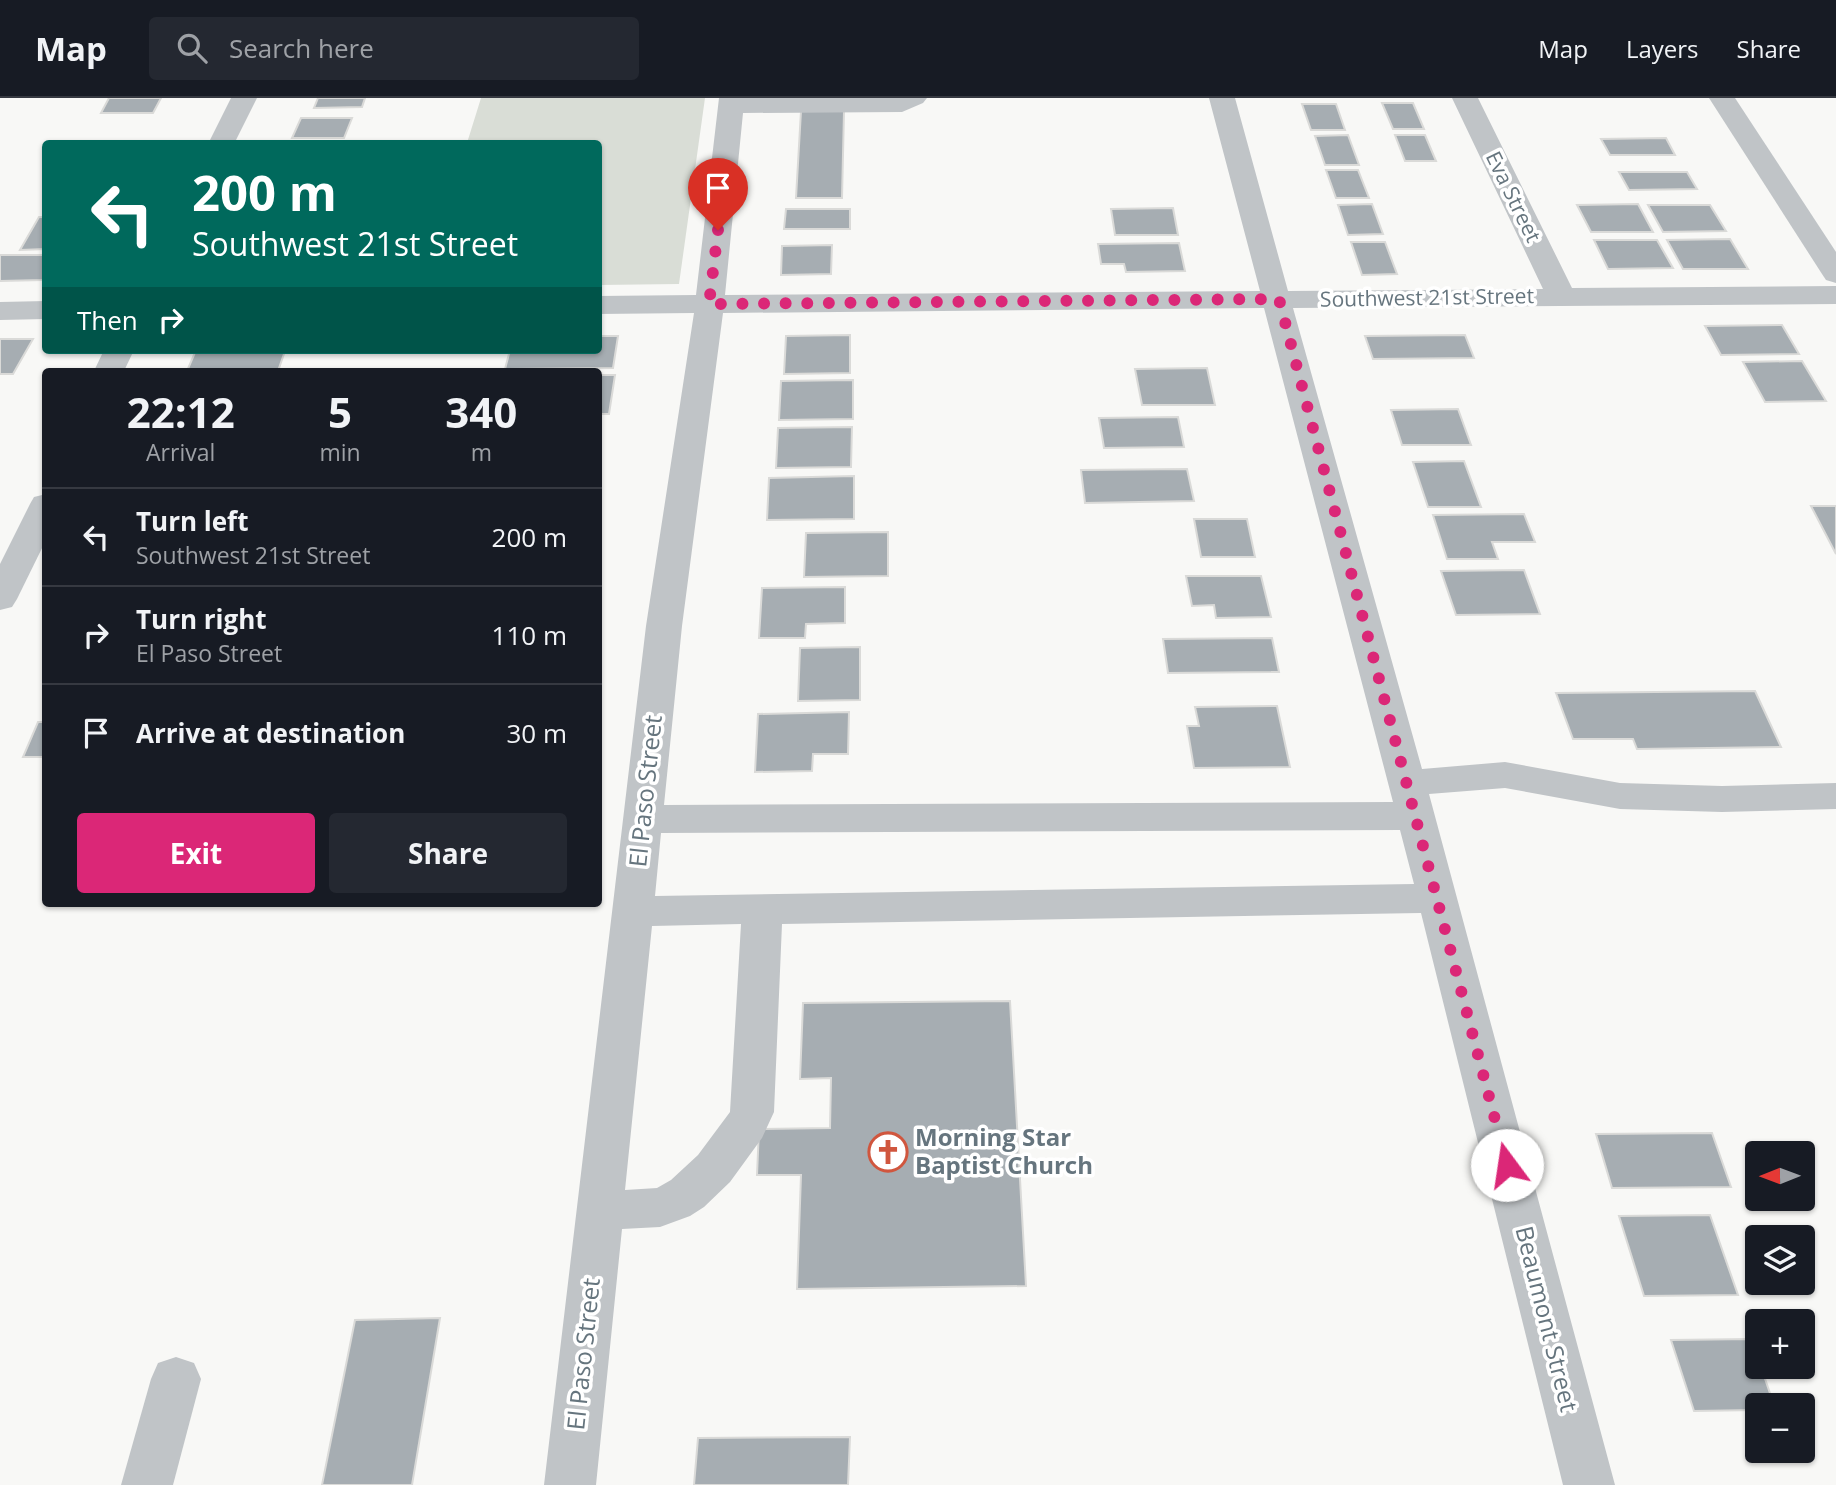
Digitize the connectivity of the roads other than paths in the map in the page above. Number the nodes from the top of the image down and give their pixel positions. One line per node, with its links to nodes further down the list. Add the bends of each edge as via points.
1 (244, 98): 7 (street)
2 (914, 98): 6 (street, via 887,105)
3 (1222, 98): 11 (street, Beaumont Street)
4 (1465, 98): 10 (street, Eva Street)
5 (1722, 98): 8 (street)
6 (731, 102): 12 (street, El Paso Street)
7 (223, 140)
8 (1836, 274)
9 (1836, 295): 10 (street, Southwest 21st Street)
10 (1561, 296): 11 (street, Southwest 21st Street)
11 (1279, 299): 12 (street, Southwest 21st Street); 19 (street, Beaumont Street)
12 (709, 304): 13 (street, Southwest 21st Street); 20 (street, El Paso Street, via 664,626)
13 (602, 305)
14 (42, 310): 15 (street)
15 (0, 311)
16 (42, 512): 17 (street)
17 (0, 599)
18 (1836, 796): 19 (street, via 1620,796 1505,775)
19 (1411, 800): 20 (street); 21 (street, Beaumont Street)
20 (643, 820): 23 (street, El Paso Street)
21 (1438, 898): 22 (street); 28 (street, Beaumont Street)
22 (762, 909): 23 (street); 24 (street, via 752,1112 743,1134 688,1195 659,1208)
23 (633, 911): 24 (street, El Paso Street)
24 (599, 1208): 27 (street, El Paso Street)
25 (176, 1379): 26 (street)
26 (147, 1485)
27 (570, 1485)
28 (1589, 1485)

